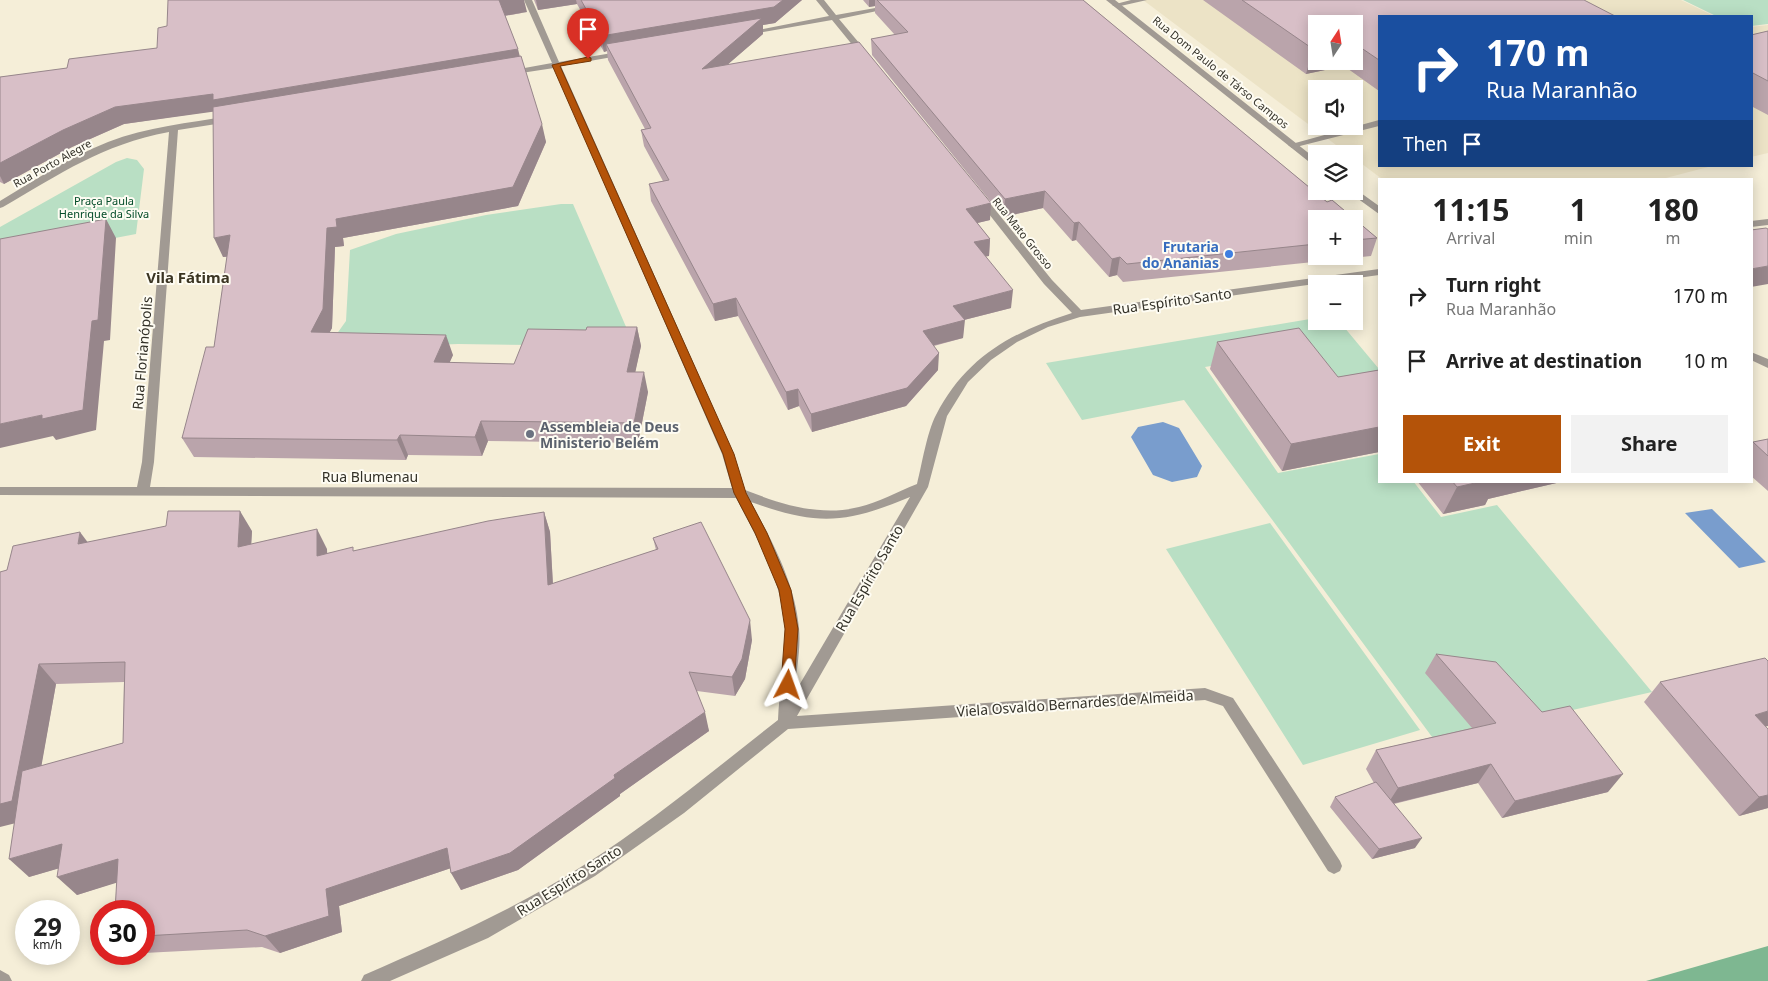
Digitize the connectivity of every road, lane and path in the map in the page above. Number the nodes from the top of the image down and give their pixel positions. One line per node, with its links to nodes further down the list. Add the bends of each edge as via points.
1 (528, 0): 10 (street)
2 (820, 0): 6 (street)
3 (1143, 0): 4 (street)
4 (1113, 2): 15 (street, Rua Dom Paulo de Társo Campos)
5 (898, 6): 6 (street)
6 (835, 18): 7 (street); 9 (street)
7 (739, 34)
8 (634, 52): 10 (street)
9 (873, 64)
10 (556, 65): 11 (street); 30 (street, via 728,454)
11 (502, 74)
12 (241, 117): 14 (street, Rua Porto Alegre)
13 (1378, 123): 15 (street)
14 (174, 129): 19 (street, Rua Porto Alegre, via 114,143 74,161); 28 (street, Rua Florianópolis, via 148,462)
15 (1292, 145): 16 (street, Rua Dom Paulo de Társo Campos)
16 (1308, 157)
17 (973, 189): 24 (street, Rua Mato Grosso, via 1048,282)
18 (1363, 199): 20 (street)
19 (0, 205)
20 (1378, 210)
21 (1768, 222): 22 (street)
22 (1753, 224)
23 (1378, 272): 24 (street, Rua Espírito Santo)
24 (1079, 314): 27 (street, Rua Espírito Santo, via 1044,325 1013,340 987,357 964,379 941,416)
25 (1753, 356): 26 (street)
26 (1768, 364)
27 (922, 487): 30 (street, via 856,512 818,515 777,507); 31 (street, Rua Espírito Santo)
28 (143, 490): 29 (street, Rua Blumenau); 30 (street, Rua Blumenau)
29 (0, 491)
30 (740, 493): 31 (street, via 785,590 792,629)
31 (785, 723): 32 (street, Viela Osvaldo Bernardes de Almeida, via 1205,694 1228,702); 33 (street, Rua Espírito Santo, via 678,808 589,871 482,932)
32 (1334, 866)
33 (370, 981)

